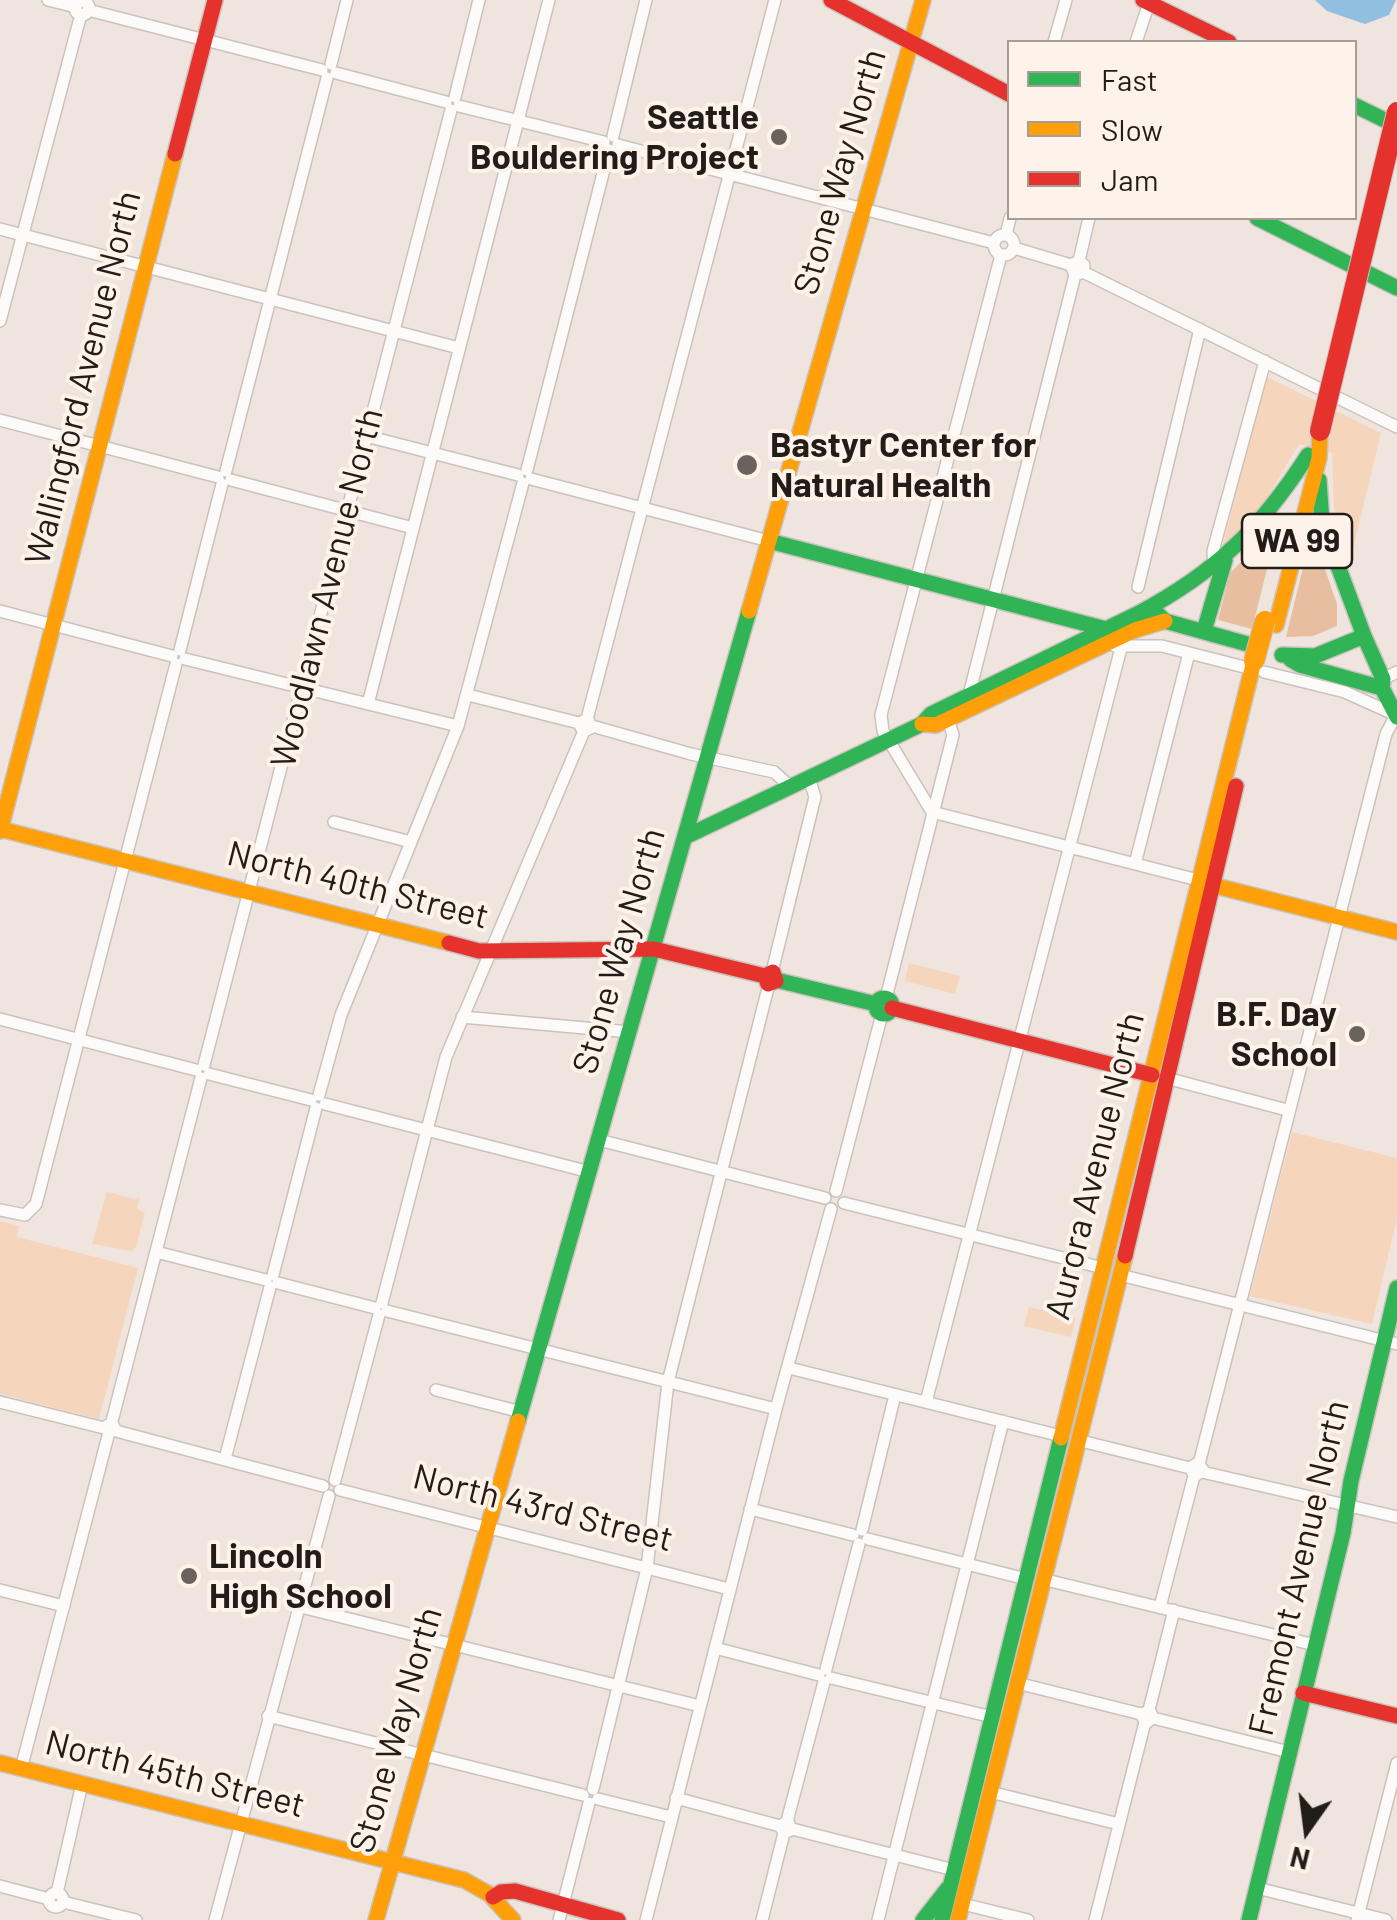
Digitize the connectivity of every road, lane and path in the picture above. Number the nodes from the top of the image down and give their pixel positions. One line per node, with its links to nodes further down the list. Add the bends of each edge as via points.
1 (48, 0): 12 (street)
2 (215, 0): 13 (main road, Wallingford Avenue North)
3 (347, 0): 18 (street)
4 (479, 0): 20 (street, Woodlawn Avenue North)
5 (548, 0): 22 (street)
6 (646, 0): 24 (street)
7 (774, 0): 25 (street)
8 (832, 0): 17 (main road)
9 (923, 0): 17 (main road, Stone Way North)
10 (1066, 0): 14 (street)
11 (1146, 1): 15 (street); 16 (main road)
12 (82, 7): 13 (street); 31 (street)
13 (204, 40): 18 (street); 36 (main road, Wallingford Avenue North)
14 (1055, 40)
15 (1136, 40)
16 (1225, 40)
17 (911, 43): 19 (main road); 26 (main road, Stone Way North)
18 (329, 72): 20 (street); 40 (street)
19 (1007, 92)
20 (453, 104): 22 (street); 43 (street, Woodlawn Avenue North)
21 (1357, 106): 23 (main road)
22 (518, 120): 24 (street); 44 (street)
23 (1395, 120): 37 (street); 52 (main road, Aurora Avenue North / WA 99, bridge)
24 (611, 143): 25 (street); 53 (street)
25 (729, 174): 26 (street); 55 (street)
26 (864, 208): 33 (street); 58 (main road, Stone Way North)
27 (1010, 220): 32 (street)
28 (1088, 220): 38 (street)
29 (1261, 220): 37 (main road)
30 (0, 229): 31 (street)
31 (22, 235): 36 (street); 41 (street)
32 (1006, 235): 33 (street); 34 (street)
33 (994, 243): 35 (street)
34 (1014, 248): 35 (street); 38 (street)
35 (1001, 255): 60 (street)
36 (146, 267): 40 (street); 50 (main road, Wallingford Avenue North)
37 (1356, 267): 39 (main road); 46 (street)
38 (1077, 268): 42 (street); 62 (street)
39 (1397, 288)
40 (270, 299): 43 (street); 54 (street)
41 (0, 321)
42 (1200, 329): 45 (street); 61 (street)
43 (393, 331): 44 (street); 49 (street, Woodlawn Avenue North)
44 (459, 348): 51 (street)
45 (1266, 362): 46 (street); 59 (street, via 1212,551)
46 (1325, 391): 48 (street)
47 (0, 420): 50 (street)
48 (1397, 427)
49 (366, 436): 51 (street); 56 (street, Woodlawn Avenue North)
50 (99, 446): 54 (street); 66 (main road, Wallingford Avenue North)
51 (432, 453): 53 (street); 57 (street)
52 (1313, 457): 59 (main road); 68 (main road, via 1322,523); 72 (main road, Aurora Avenue North / WA 99, bridge)
53 (525, 477): 55 (street); 75 (street)
54 (224, 478): 56 (street); 71 (street)
55 (642, 508): 58 (street); 81 (street)
56 (347, 510): 57 (street); 74 (street, Woodlawn Avenue North)
57 (413, 528): 77 (street)
58 (769, 541): 60 (main road); 84 (main road, Stone Way North)
59 (1220, 564): 64 (main road); 67 (main road)
60 (916, 579): 62 (main road); 83 (street, via 881,715)
61 (1138, 587)
62 (993, 600): 69 (main road); 76 (street)
63 (0, 611): 66 (street)
64 (1139, 612): 65 (main road); 69 (main road)
65 (1166, 621): 67 (main road); 69 (main road)
66 (54, 624): 71 (street); 88 (main road, Wallingford Avenue North)
67 (1204, 631): 72 (main road)
68 (1364, 636): 72 (main road, via 1315,656); 73 (main road)
69 (1111, 640): 70 (street); 76 (main road); 79 (main road); 91 (street)
70 (1189, 653): 72 (street); 93 (street)
71 (178, 657): 74 (street); 92 (street)
72 (1262, 661): 73 (main road); 78 (street); 94 (main road, Aurora Avenue North / WA 99)
73 (1387, 680): 78 (main road)
74 (301, 688): 77 (street); 95 (street, Woodlawn Avenue North)
75 (468, 694): 81 (street); 82 (street)
76 (969, 696): 80 (main road)
77 (368, 704): 82 (street)
78 (1397, 715): 96 (street, via 1386,734)
79 (948, 719): 80 (main road); 86 (street, via 953,735)
80 (922, 724): 83 (main road)
81 (585, 725): 84 (street); 100 (street)
82 (458, 726): 90 (street)
83 (888, 740): 85 (main road); 86 (street)
84 (708, 757): 85 (street); 89 (main road, Stone Way North)
85 (800, 782): 89 (main road); 101 (street, via 816,797)
86 (932, 812): 91 (street); 102 (street)
87 (334, 822): 90 (street)
88 (0, 830): 92 (main road, North 40th Street)
89 (685, 837): 99 (main road, Stone Way North)
90 (411, 842): 97 (street)
91 (1069, 847): 93 (street); 107 (street)
92 (125, 861): 95 (main road, North 40th Street); 106 (street)
93 (1135, 864): 94 (street)
94 (1205, 882): 96 (main road); 109 (main road, Aurora Avenue North / WA 99)
95 (248, 892): 97 (main road, North 40th Street); 108 (street, Woodlawn Avenue North)
96 (1338, 918): 98 (main road); 111 (street)
97 (378, 926): 100 (main road, North 40th Street); 110 (street, via 342,1015)
98 (1397, 932)
99 (654, 949): 100 (main road, North 40th Street); 101 (main road, North 40th Street); 105 (main road, Stone Way North)
100 (488, 952): 103 (street)
101 (770, 978): 102 (main road, North 40th Street); 115 (street)
102 (884, 1006): 107 (main road, North 40th Street); 116 (street)
103 (462, 1017): 105 (street); 112 (street)
104 (0, 1019): 106 (street)
105 (630, 1032): 113 (main road, Stone Way North)
106 (79, 1040): 108 (street); 117 (street, via 32,1210)
107 (1017, 1041): 109 (main road, North 40th Street); 118 (street)
108 (202, 1072): 110 (street); 119 (street, Woodlawn Avenue North)
109 (1159, 1077): 111 (street, North 40th Street); 120 (main road, Aurora Avenue North / WA 99)
110 (318, 1102): 112 (street); 121 (street)
111 (1287, 1110): 123 (street)
112 (425, 1130): 114 (street); 124 (street)
113 (599, 1140): 114 (main road, Stone Way North); 115 (street)
114 (590, 1172): 126 (main road, Stone Way North)
115 (722, 1172): 116 (street); 128 (street)
116 (834, 1200): 118 (street); 127 (street)
117 (0, 1210)
118 (968, 1234): 120 (street); 132 (street)
119 (156, 1252): 121 (street); 136 (street, Woodlawn Avenue North)
120 (1111, 1271): 123 (street); 137 (main road, Aurora Avenue North / WA 99)
121 (272, 1281): 124 (street); 138 (street)
122 (1397, 1288): 125 (main road, Fremont Avenue North)
123 (1240, 1304): 125 (street); 139 (street)
124 (381, 1309): 126 (street); 140 (street)
125 (1391, 1342): 141 (main road, Fremont Avenue North)
126 (538, 1350): 128 (street); 134 (main road, Stone Way North)
127 (789, 1368): 130 (street); 133 (street)
128 (668, 1382): 133 (street); 147 (street)
129 (436, 1390): 134 (street)
130 (895, 1395): 132 (street); 145 (street)
131 (0, 1402): 136 (street, North 43rd Street)
132 (926, 1402): 135 (street)
133 (776, 1410): 142 (street)
134 (521, 1412): 144 (main road, Stone Way North)
135 (1002, 1422): 137 (street); 146 (street)
136 (110, 1430): 138 (street, North 43rd Street); 151 (street, Woodlawn Avenue North)
137 (1069, 1438): 139 (street); 148 (main road, Aurora Avenue North / WA 99)
138 (224, 1460): 140 (street, North 43rd Street)
139 (1196, 1470): 141 (street); 153 (street)
140 (332, 1488): 144 (street, North 43rd Street); 152 (street)
141 (1347, 1505): 143 (street); 156 (main road, Fremont Avenue North)
142 (750, 1509): 145 (street); 150 (street)
143 (1397, 1517)
144 (488, 1527): 147 (street, North 43rd Street); 155 (main road, Stone Way North)
145 (861, 1537): 146 (street); 158 (street)
146 (968, 1564): 148 (street); 162 (street)
147 (647, 1568): 150 (street, North 43rd Street); 160 (street)
148 (1034, 1579): 153 (street); 159 (main road, Aurora Avenue North / WA 99); 167 (main road, Aurora Avenue North / WA 99)
149 (0, 1590): 151 (street)
150 (729, 1590): 157 (street)
151 (64, 1606): 172 (street, Woodlawn Avenue North)
152 (298, 1606): 155 (street); 164 (street)
153 (1160, 1606): 154 (street)
154 (1174, 1610): 156 (street); 165 (street)
155 (454, 1646): 160 (street); 169 (main road, Stone Way North)
156 (1315, 1646): 161 (main road, Fremont Avenue North)
157 (714, 1648): 158 (street); 163 (street)
158 (825, 1676): 162 (street); 180 (street)
159 (1017, 1682): 165 (street); 174 (main road, Aurora Avenue North / WA 99)
160 (620, 1687): 163 (street); 175 (street)
161 (1304, 1693): 166 (main road); 168 (main road, Fremont Avenue North)
162 (933, 1702): 167 (street); 181 (street)
163 (700, 1706): 176 (street)
164 (268, 1716): 169 (street); 179 (street)
165 (1147, 1716): 168 (street); 178 (street)
166 (1397, 1716)
167 (992, 1717): 183 (main road, Aurora Avenue North / WA 99)
168 (1290, 1752): 185 (main road, Fremont Avenue North)
169 (422, 1755): 175 (street); 182 (main road, Stone Way North)
170 (0, 1763): 172 (main road, North 45th Street)
171 (1397, 1763): 190 (street)
172 (21, 1768): 173 (main road, North 45th Street)
173 (82, 1784): 179 (main road, North 45th Street); 187 (street)
174 (990, 1792): 178 (street); 188 (main road, Aurora Avenue North / WA 99)
175 (591, 1796): 177 (street); 189 (street)
176 (676, 1798): 177 (street); 180 (street)
177 (671, 1817): 196 (street)
178 (1119, 1824): 202 (street)
179 (239, 1825): 182 (main road, North 45th Street); 192 (street)
180 (786, 1827): 181 (street); 197 (street)
181 (896, 1855): 183 (street); 198 (street)
182 (392, 1862): 186 (main road, North 45th Street, via 464,1880); 193 (main road, Stone Way North)
183 (952, 1877): 199 (main road); 200 (main road, Aurora Avenue North / WA 99)
184 (0, 1886): 187 (street)
185 (1257, 1888): 190 (street); 203 (main road, Fremont Avenue North)
186 (493, 1898): 189 (main road, via 524,1893); 194 (main road)
187 (55, 1904): 191 (street)
188 (961, 1912): 201 (street)
189 (561, 1913): 195 (main road)
190 (1358, 1916): 204 (street)
191 (136, 1920)
192 (216, 1920)
193 (376, 1920)
194 (513, 1920)
195 (618, 1920)
196 (646, 1920)
197 (762, 1920)
198 (878, 1920)
199 (923, 1920)
200 (942, 1920)
201 (1028, 1920)
202 (1095, 1920)
203 (1249, 1920)
204 (1386, 1920)

